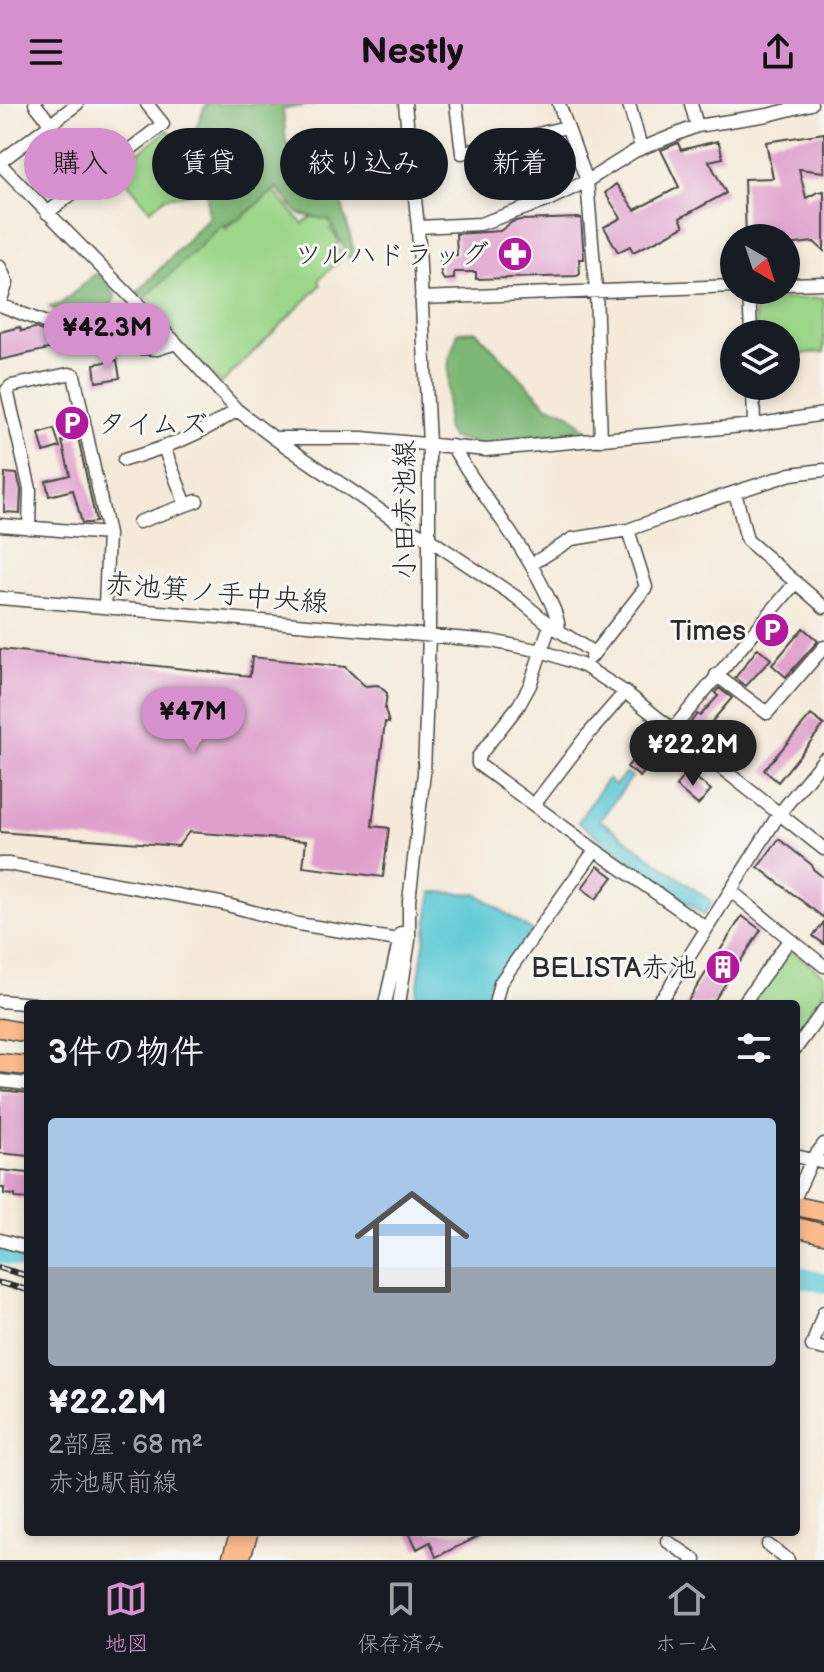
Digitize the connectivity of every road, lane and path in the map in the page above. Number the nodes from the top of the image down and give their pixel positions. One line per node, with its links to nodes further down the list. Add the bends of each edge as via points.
1 (35, 104): 11 (street)
2 (77, 104): 11 (street)
3 (147, 104): 17 (street, via 163,124)
4 (405, 104): 18 (street, 小田赤池線)
5 (456, 104): 13 (street, via 462,153)
6 (559, 104): 13 (street)
7 (629, 104): 14 (street)
8 (691, 104): 12 (street)
9 (811, 104): 10 (street)
10 (767, 109): 12 (street)
11 (51, 124): 15 (street)
12 (697, 126): 14 (street)
13 (566, 127): 16 (street)
14 (641, 148): 16 (street)
15 (0, 163): 17 (street)
16 (587, 181): 18 (street, via 480,224); 23 (street)
17 (47, 213): 26 (street)
18 (418, 227): 24 (street, 小田赤池線)
19 (0, 267): 25 (street, via 7,283)
20 (824, 283): 21 (street)
21 (800, 284)
22 (720, 286): 23 (street)
23 (596, 290): 24 (street); 32 (street)
24 (421, 298): 33 (street, 小田赤池線)
25 (0, 303): 26 (street, via 126,347 157,349)
26 (176, 343): 28 (street)
27 (753, 400): 30 (street)
28 (237, 410): 31 (street); 35 (street)
29 (824, 414): 30 (street)
30 (754, 425): 32 (street)
31 (274, 438): 33 (street); 44 (street)
32 (601, 440): 34 (street, via 486,450)
33 (429, 443): 34 (street); 44 (street, 小田赤池線)
34 (452, 446): 45 (street)
35 (164, 448): 36 (street); 39 (street, via 191,503)
36 (124, 460)
37 (824, 470): 38 (street, via 791,474)
38 (735, 492): 42 (street); 46 (street, via 747,540)
39 (139, 522)
40 (0, 525): 41 (street)
41 (29, 528): 43 (street); 43 (street, via 30,489 7,390 68,374 74,375)
42 (628, 530): 45 (street, via 572,539); 54 (street, via 646,587)
43 (108, 534): 48 (street)
44 (429, 539): 50 (street); 51 (street, 小田赤池線)
45 (532, 564): 50 (street, via 558,616)
46 (796, 582): 49 (street); 56 (street)
47 (0, 598): 48 (street, 赤池箕ノ手中央線)
48 (105, 606): 51 (street, 赤池箕ノ手中央線)
49 (824, 607)
50 (555, 628): 53 (street); 54 (street)
51 (429, 635): 53 (street, 赤池箕ノ手中央線); 66 (street, 小田赤池線, via 424,773)
52 (824, 647): 56 (street, via 767,713)
53 (542, 651): 55 (street, 赤池箕ノ手中央線); 60 (street, via 519,705 478,757 478,764)
54 (594, 653): 55 (street)
55 (584, 666): 57 (street, 赤池箕ノ手中央線)
56 (716, 675): 58 (street)
57 (625, 692): 58 (street, 赤池箕ノ手中央線); 60 (street)
58 (672, 730): 61 (street, 赤池箕ノ手中央線)
59 (824, 759): 61 (street)
60 (534, 805): 63 (street)
61 (779, 814): 62 (street, 赤池箕ノ手中央線); 65 (street)
62 (824, 849)
63 (595, 850): 67 (street); 73 (street, via 500,983)
64 (0, 864): 69 (street)
65 (731, 891): 67 (street); 68 (street)
66 (407, 916): 69 (street, 小田赤池線); 72 (street, 小田赤池線, via 409,940)
67 (706, 928): 74 (street)
68 (790, 939): 70 (street); 75 (street)
69 (398, 940): 71 (street, 小田赤池線)
70 (824, 966)
71 (386, 1000)
72 (400, 1000)
73 (496, 1000)
74 (660, 1000)
75 (746, 1000)
76 (1, 1002): 77 (street)
77 (24, 1003)
78 (822, 1017): 81 (street)
79 (0, 1028): 80 (highway)
80 (24, 1032)
81 (800, 1043)
82 (0, 1063): 83 (highway)
83 (24, 1066)
84 (0, 1081): 85 (street)
85 (24, 1084)
86 (824, 1144): 87 (street)
87 (818, 1161): 88 (street)
88 (800, 1189)
89 (800, 1207): 90 (highway)
90 (824, 1212)
91 (800, 1228): 92 (highway)
92 (824, 1234)
93 (0, 1240): 94 (street)
94 (24, 1247)
95 (824, 1312): 96 (street, via 812,1346)
96 (824, 1349)
97 (237, 1536): 101 (main road)
98 (250, 1536): 102 (main road)
99 (667, 1541): 103 (street)
100 (768, 1545): 104 (street)
101 (229, 1560)
102 (242, 1560)
103 (695, 1560)
104 (788, 1560)

